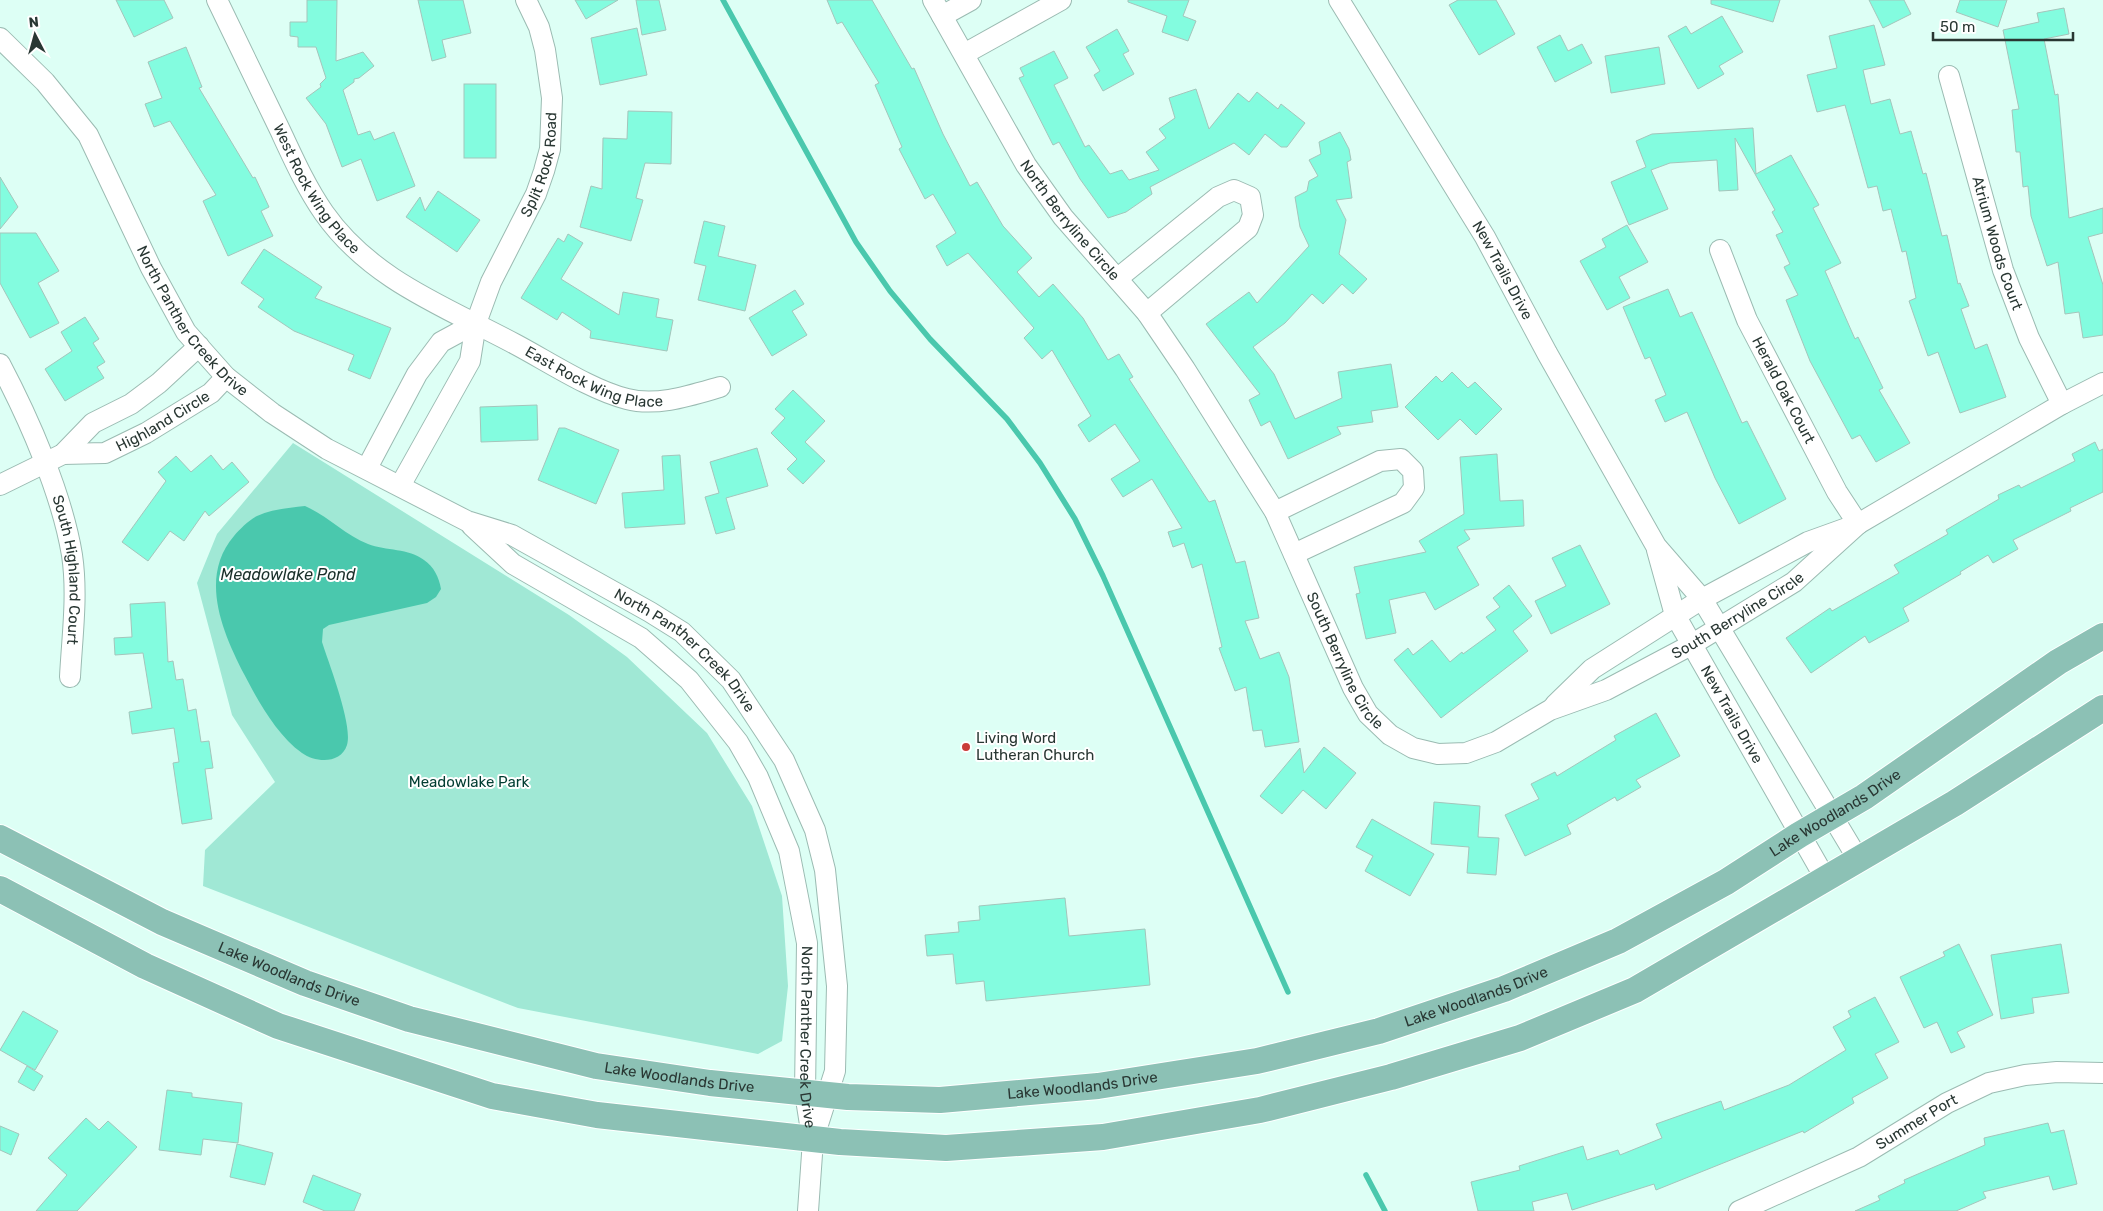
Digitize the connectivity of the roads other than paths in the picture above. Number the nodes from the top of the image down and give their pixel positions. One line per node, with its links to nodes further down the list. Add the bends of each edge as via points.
1 (218, 0): 13 (street, West Rock Wing Place, via 324,214 352,244 398,284)
2 (526, 0): 13 (street, Split Rock Road, via 545,50 552,98 550,149 536,194 491,282)
3 (971, 0): 6 (street)
4 (1062, 0): 8 (street)
5 (1339, 0): 31 (street, New Trails Drive, via 1485,237)
6 (938, 8): 8 (street, North Berryline Circle)
7 (0, 38): 14 (street, North Panther Creek Drive, via 45,82 88,135 151,268 186,332)
8 (964, 54): 11 (street, North Berryline Circle, via 1026,166 1063,217)
9 (1950, 76): 19 (street, Atrium Woods Court, via 2003,270 2029,338)
10 (1720, 250): 30 (street, Herald Oak Court, via 1746,320 1823,466)
11 (1118, 278): 12 (street, North Berryline Circle); 12 (street, via 1218,197 1234,190 1250,198 1253,216 1248,228)
12 (1147, 313): 21 (street, North Berryline Circle)
13 (476, 323): 18 (street, East Rock Wing Place, via 581,380 628,400 680,398); 25 (street, via 441,342 417,374); 27 (street, Split Rock Road, via 470,360)
14 (199, 346): 16 (street, North Panther Creek Drive); 20 (street, Highland Circle, via 132,404)
15 (0, 364): 24 (street, South Highland Court)
16 (226, 377): 22 (street, Highland Circle, via 211,393); 25 (street, North Panther Creek Drive, via 327,449)
17 (2103, 382): 19 (street, South Berryline Circle)
18 (720, 388)
19 (2062, 404): 30 (street, South Berryline Circle)
20 (111, 414): 22 (street); 23 (street, Highland Circle, via 93,424)
21 (1223, 429): 28 (street, South Berryline Circle)
22 (125, 443): 23 (street, Highland Circle, via 105,453)
23 (63, 454): 24 (street, Highland Circle)
24 (44, 465): 26 (street, Highland Circle); 38 (street, South Highland Court, via 63,517 72,557 74,613)
25 (367, 468): 27 (street, North Panther Creek Drive)
26 (0, 485)
27 (400, 486): 29 (street, North Panther Creek Drive)
28 (1274, 512): 32 (street, South Berryline Circle); 32 (street, via 1380,461 1401,459 1413,471 1414,488 1403,503)
29 (467, 521): 48 (street, North Panther Creek Drive, via 514,564 641,638 689,680 738,742 758,777 789,851 800,897 807,943); 48 (street, North Panther Creek Drive, via 512,535 682,632 732,680 784,760 815,830 829,900 837,986 835,1071)
30 (1858, 524): 33 (street, South Berryline Circle, via 1808,542); 35 (street, South Berryline Circle, via 1794,582)
31 (1656, 546): 33 (street, New Trails Drive); 34 (street, New Trails Drive)
32 (1294, 554): 40 (street, South Berryline Circle, via 1353,688 1368,714 1390,735 1413,748 1438,754 1466,753 1496,742)
33 (1702, 599): 34 (street, South Berryline Circle); 35 (street, New Trails Drive)
34 (1675, 615): 37 (street, New Trails Drive); 40 (street, South Berryline Circle, via 1592,669)
35 (1720, 628): 37 (street, South Berryline Circle); 41 (street, New Trails Drive)
36 (2103, 636): 41 (main road, Lake Woodlands Drive, via 2058,662 1879,787)
37 (1691, 646): 40 (street, South Berryline Circle, via 1606,690); 42 (street, New Trails Drive)
38 (70, 677)
39 (2103, 708): 44 (main road, via 1955,803)
40 (1550, 710)
41 (1831, 816): 42 (main road, Lake Woodlands Drive); 44 (street, New Trails Drive)
42 (1799, 835): 45 (street, New Trails Drive); 48 (main road, Lake Woodlands Drive, via 1726,882 1618,941 1504,989 1379,1031 1257,1062 1098,1086 940,1100)
43 (0, 838): 48 (main road, Lake Woodlands Drive, via 162,922 305,984 409,1019 596,1066)
44 (1858, 859): 45 (main road)
45 (1825, 878): 49 (main road, via 1635,990 1520,1038 1391,1077 1260,1110 1103,1137 946,1148)
46 (0, 889): 49 (main road, via 145,966 278,1026 492,1096 596,1115)
47 (2103, 1073): 51 (street, Summer Port, via 2056,1072 1989,1083 1947,1103 1858,1157)
48 (816, 1094): 49 (street, North Panther Creek Drive)
49 (813, 1140): 50 (street, North Panther Creek Drive)
50 (808, 1211)
51 (1739, 1211)

